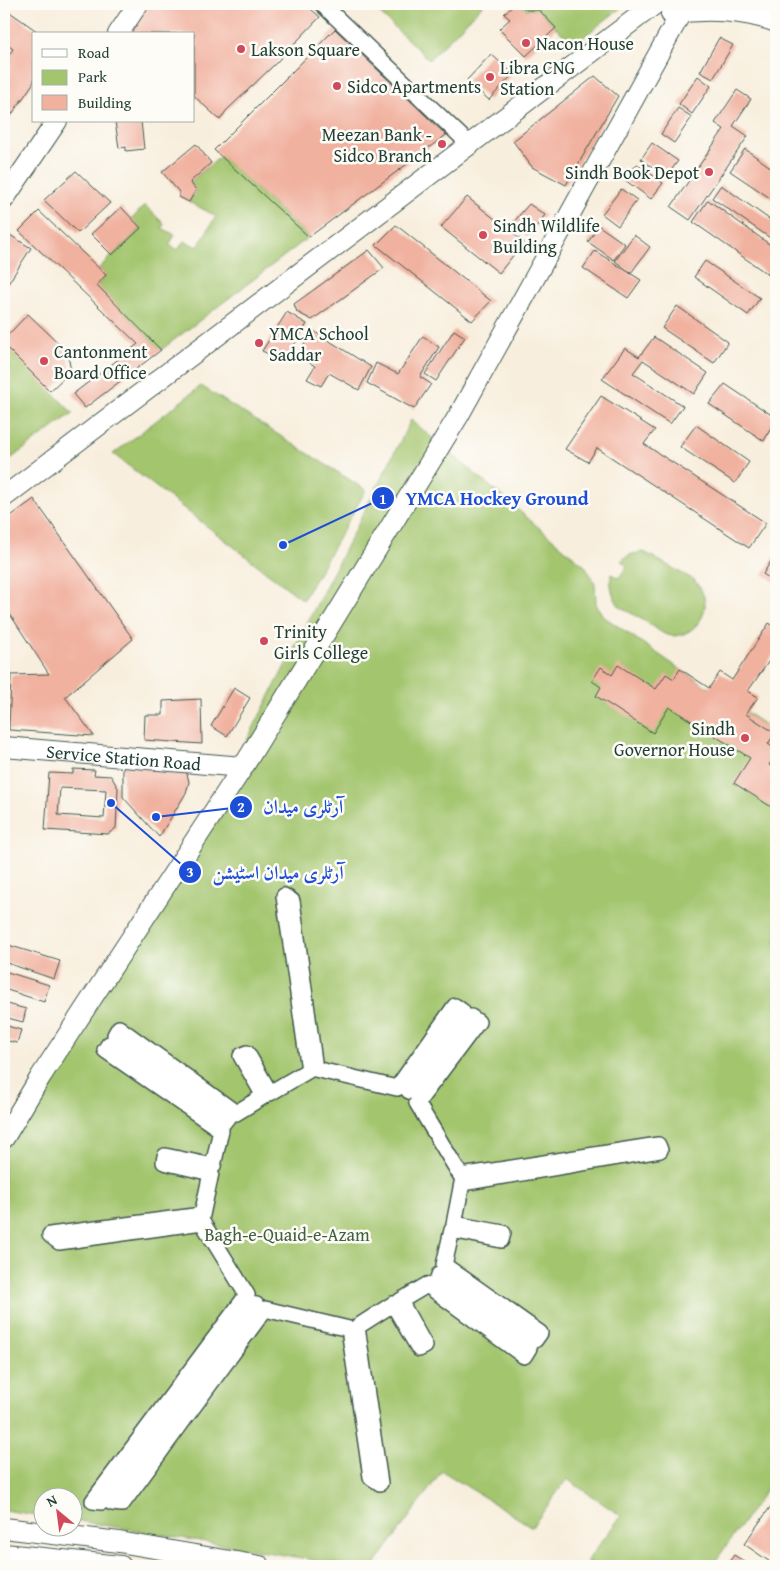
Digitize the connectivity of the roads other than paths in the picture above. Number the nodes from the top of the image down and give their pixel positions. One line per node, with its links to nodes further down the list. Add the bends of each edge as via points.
1 (138, 4): 8 (main road)
2 (322, 4): 11 (street)
3 (654, 4): 7 (main road)
4 (683, 8): 6 (main road); 7 (main road); 9 (main road)
5 (772, 10): 6 (main road)
6 (719, 11): 9 (main road, via 690,25)
7 (626, 26): 11 (main road)
8 (119, 32)
9 (662, 46): 15 (main road, via 459,416)
10 (56, 122): 12 (main road)
11 (469, 144): 13 (main road)
12 (4, 199)
13 (4, 497)
14 (4, 747): 15 (main road, Service Station Road)
15 (243, 767): 17 (main road)
16 (119, 1028): 16 (street, via 236,1113 264,1096 241,1056 247,1053 270,1093 309,1070 284,896 292,901 315,1069 397,1088 454,1006 462,1011 408,1084 409,1091 417,1092 471,1017 478,1022 417,1103 461,1176 658,1145 660,1150 462,1183 454,1224 503,1233 501,1240 452,1230 444,1265 540,1333 535,1340 446,1274 439,1275 438,1284 529,1348 524,1356 427,1285 400,1301 425,1346 419,1349 394,1304 357,1327 380,1483 371,1477 349,1329 265,1309 122,1504 112,1503 258,1311 256,1305 250,1304 102,1502 93,1501 247,1295 202,1222 59,1242 50,1236 202,1215 212,1173 164,1162 165,1156 213,1166 221,1130 105,1050 109,1044 220,1122 225,1121 226,1114 115,1035)
17 (4, 1138)
18 (4, 1528): 21 (main road, via 119,1542)
19 (4, 1554): 20 (main road)
20 (121, 1566)
21 (260, 1566)

